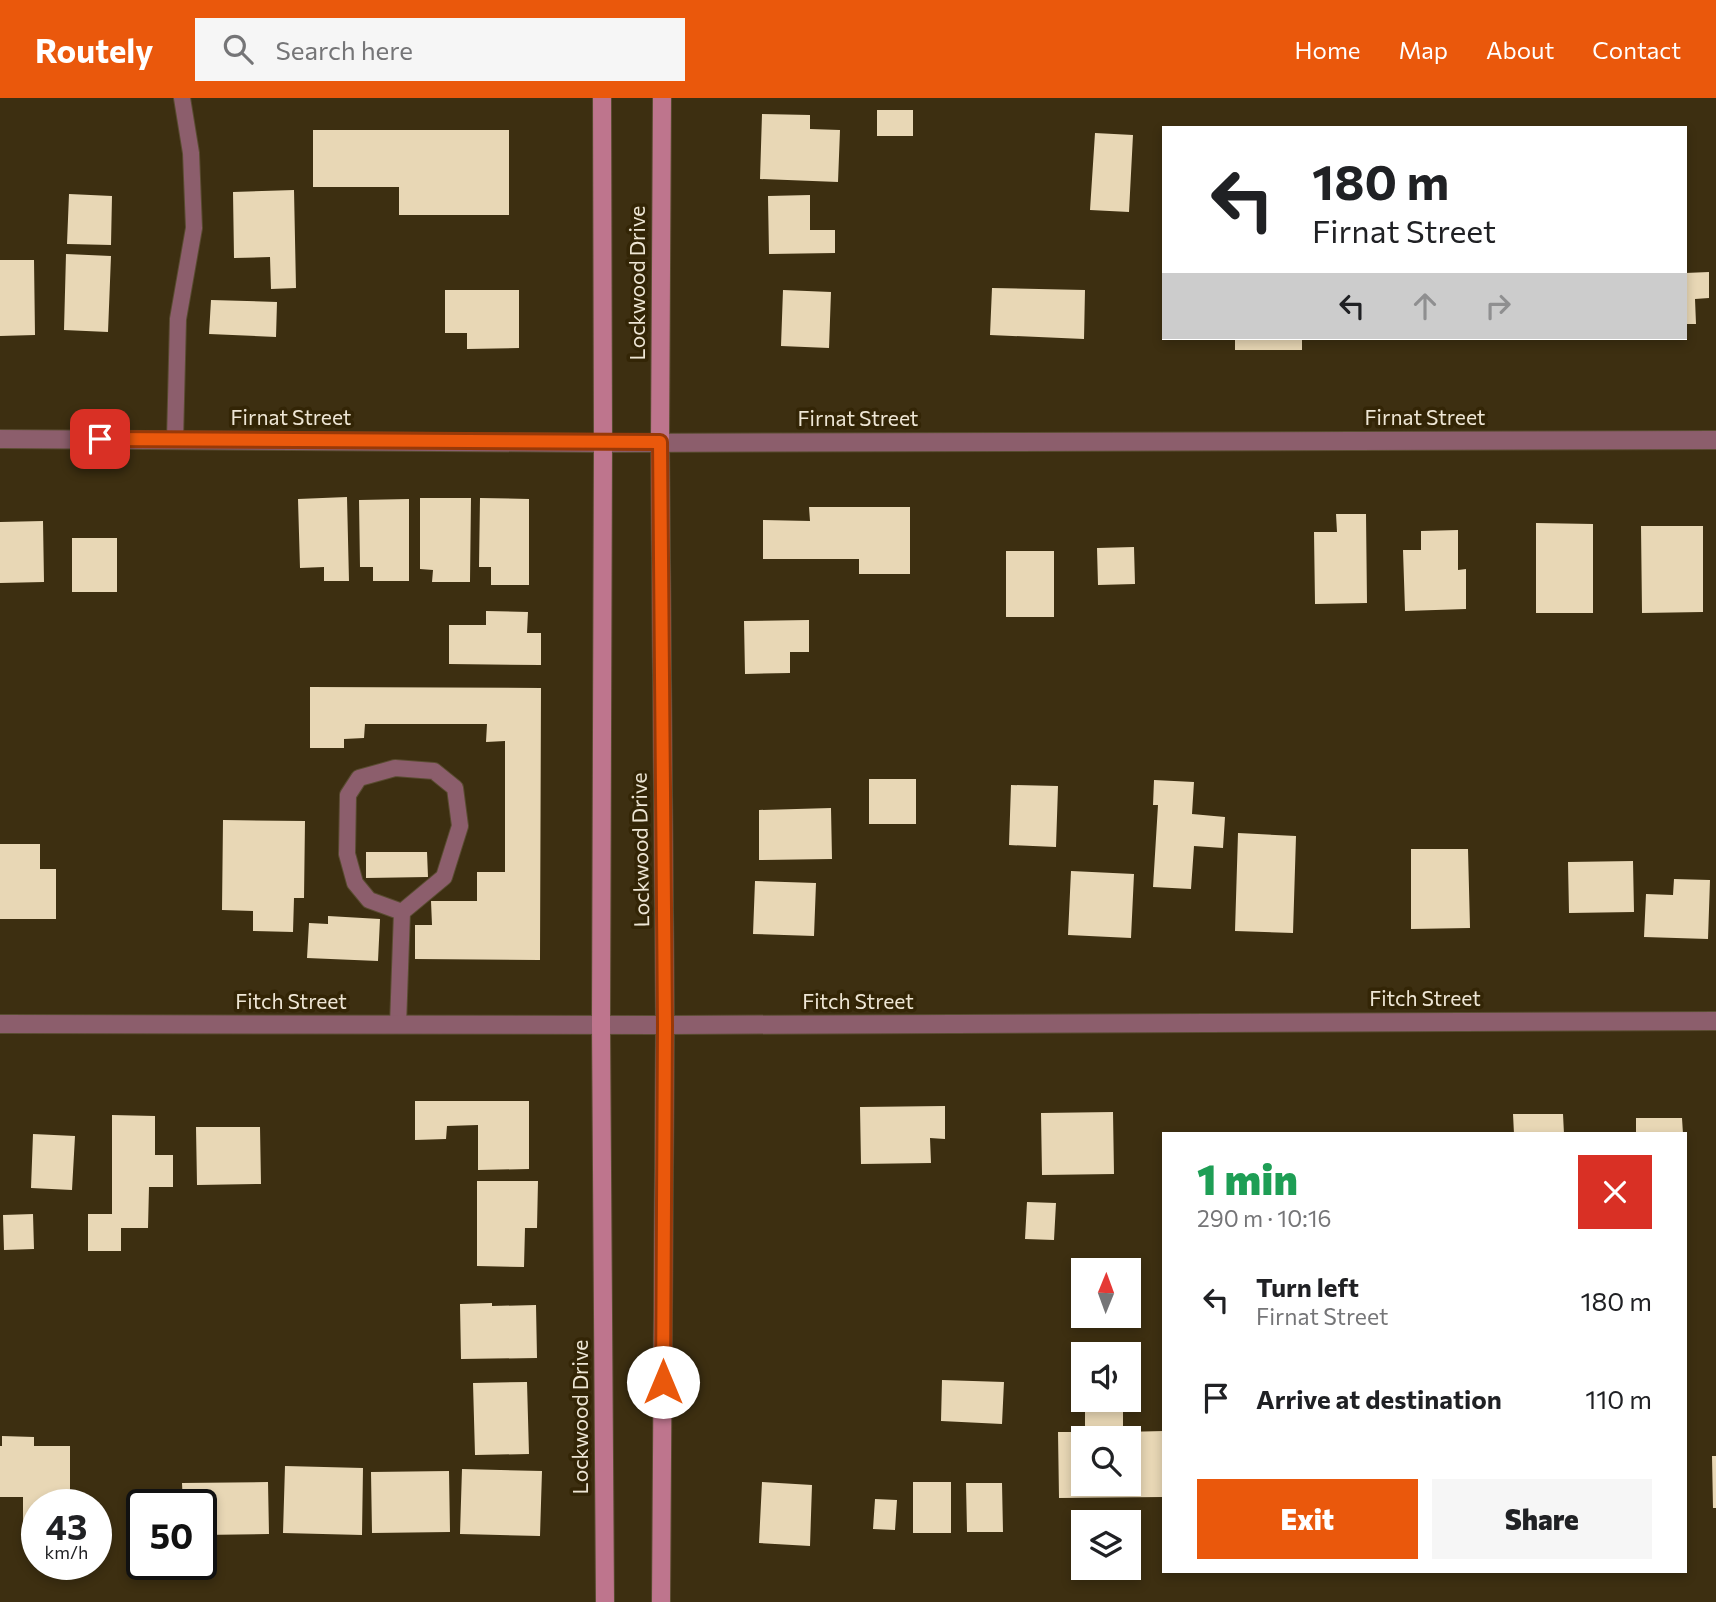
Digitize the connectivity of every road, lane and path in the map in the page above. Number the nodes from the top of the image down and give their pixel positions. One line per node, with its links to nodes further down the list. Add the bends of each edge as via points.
1 (182, 98): 5 (lane, via 191,153 194,228 178,320)
2 (602, 98): 8 (main road, Lockwood Drive)
3 (662, 98): 7 (main road, Lockwood Drive)
4 (0, 439): 5 (street, Firnat Street)
5 (175, 440): 8 (street, Firnat Street)
6 (1716, 440): 7 (street, Firnat Street)
7 (660, 442): 8 (street, Firnat Street); 14 (main road, Lockwood Drive)
8 (603, 443): 13 (main road, Lockwood Drive)
9 (402, 912): 9 (lane, via 444,877 460,826 455,788 434,771 395,768 359,778 348,795 347,854 355,883 369,900); 12 (lane)
10 (1716, 1021): 14 (street, Fitch Street)
11 (0, 1024): 12 (street, Fitch Street)
12 (398, 1025): 13 (street, Fitch Street)
13 (601, 1025): 14 (street, Fitch Street); 15 (main road, Lockwood Drive)
14 (665, 1025): 16 (main road, Lockwood Drive)
15 (605, 1602)
16 (661, 1602)

